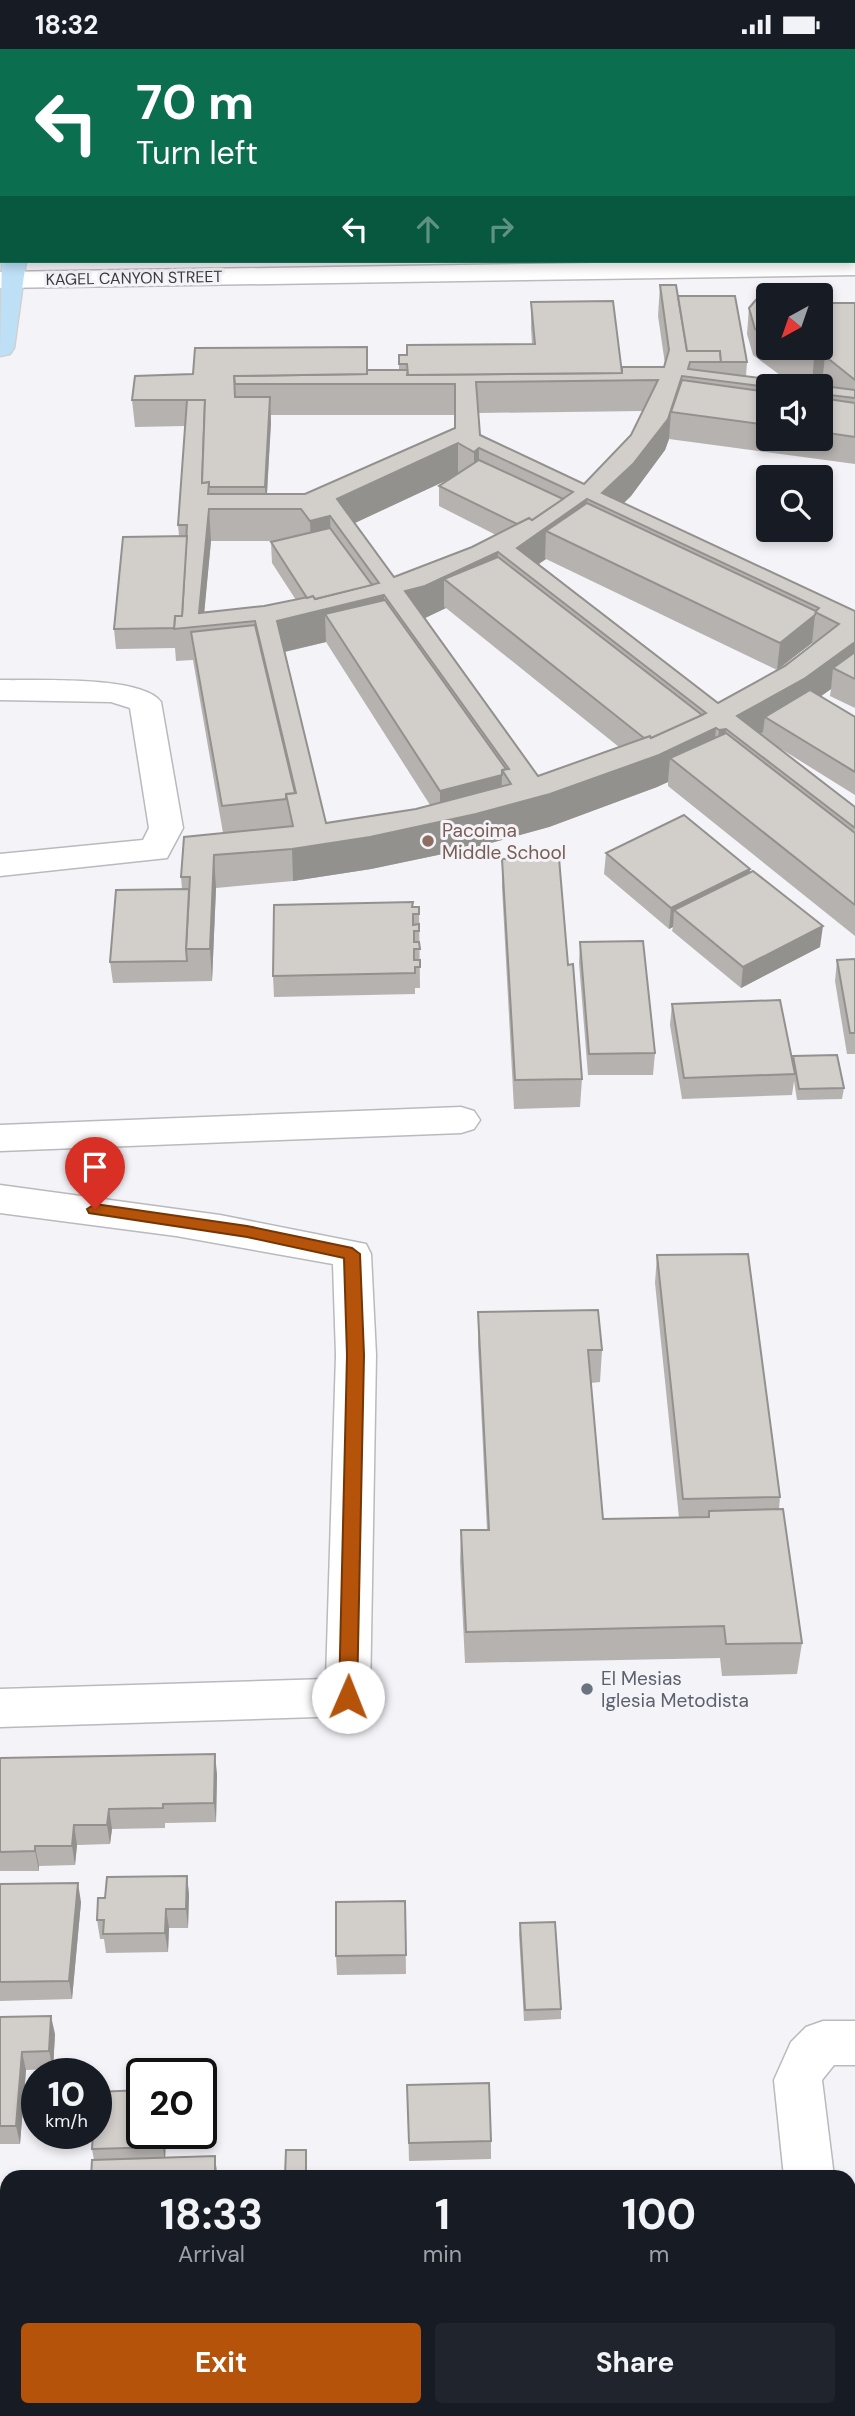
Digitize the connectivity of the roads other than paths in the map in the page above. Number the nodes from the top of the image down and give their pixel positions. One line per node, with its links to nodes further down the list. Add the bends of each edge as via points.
1 (855, 267): 2 (street, KAGEL CANYON STREET)
2 (8, 273): 3 (main road)
3 (0, 348)
4 (0, 689): 5 (street, via 114,692 145,702 166,828 155,850)
5 (0, 865)
6 (461, 1120): 7 (street)
7 (0, 1138)
8 (0, 1199): 9 (street, via 247,1231 352,1254 356,1355 348,1697)
9 (0, 1708)
10 (855, 2043): 11 (street, via 823,2043 808,2058 798,2080)
11 (808, 2170)

